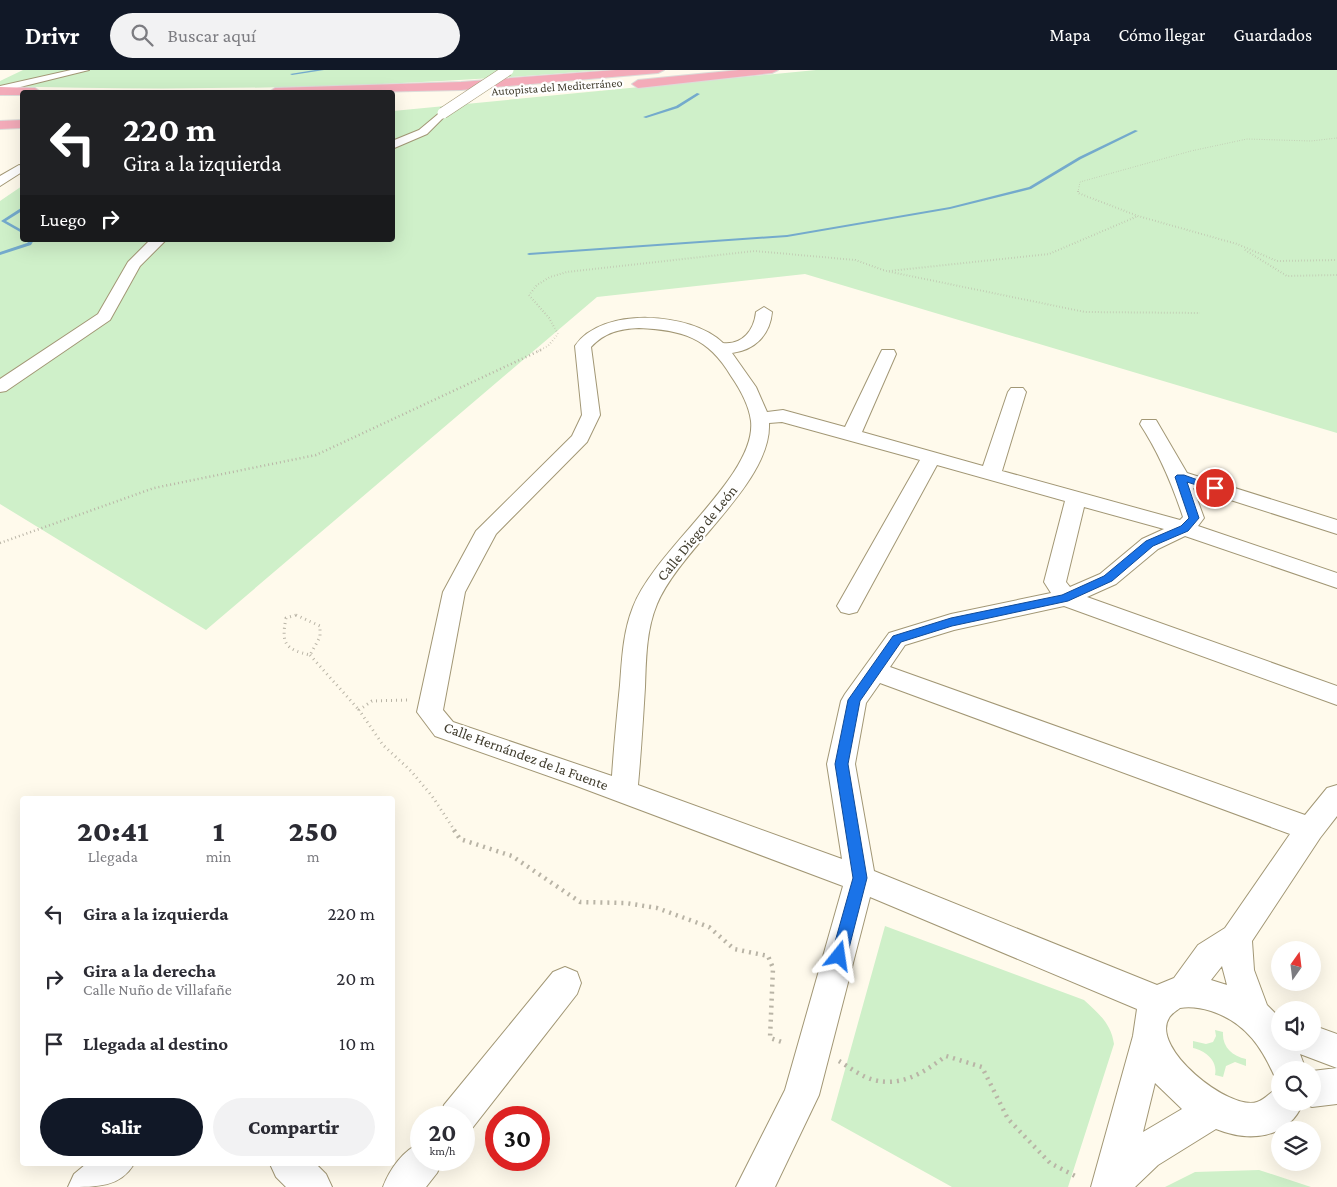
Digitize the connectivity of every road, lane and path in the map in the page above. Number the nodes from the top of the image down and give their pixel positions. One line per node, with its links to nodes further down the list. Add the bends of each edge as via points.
1 (84, 70): 7 (street)
2 (508, 70): 18 (street, bridge, via 443,113 423,132)
3 (658, 70): 8 (highway, Autopista del Mediterráneo, via 461,86)
4 (751, 70): 10 (highway, Autopista del Mediterráneo, via 567,87)
5 (772, 70): 6 (highway)
6 (630, 85)
7 (0, 90): 9 (highway)
8 (337, 90)
9 (20, 91)
10 (395, 98)
11 (488, 100): 14 (highway)
12 (0, 101): 13 (highway)
13 (20, 102)
14 (431, 105)
15 (20, 124): 16 (highway)
16 (0, 125)
17 (1337, 138): 21 (path, via 1311,141 1247,139 1080,182 1078,193)
18 (395, 145)
19 (19, 169): 20 (street)
20 (0, 182)
21 (1138, 216): 23 (path); 25 (path, via 1049,254)
22 (156, 242): 32 (street, via 145,248 127,271 104,317)
23 (1236, 244): 24 (path, via 1276,261); 26 (path, via 1287,276)
24 (1337, 260)
25 (886, 271)
26 (1337, 275)
27 (764, 312): 28 (street, via 762,326)
28 (748, 342): 29 (street, via 738,348); 31 (street)
29 (719, 348): 31 (street, Calle Hernández de la Fuente); 49 (street, Calle Hernández de la Fuente, via 705,336 692,331 648,324 610,327 586,340 582,353 591,415 580,438 487,531 458,583)
30 (888, 354): 36 (street)
31 (735, 370): 34 (street, Calle Diego de León)
32 (0, 387)
33 (1017, 392): 38 (street)
34 (760, 419): 36 (street, via 783,416); 51 (street, Calle Diego de León, via 758,443 744,475 664,570 645,605 635,649)
35 (1149, 424): 39 (street, via 1167,449)
36 (851, 435): 37 (street)
37 (932, 457): 38 (street); 45 (street)
38 (990, 473): 40 (street)
39 (1180, 477): 41 (street); 42 (street, via 1194,518)
40 (1076, 497): 42 (street); 44 (street, via 1055,582)
41 (1337, 527)
42 (1184, 528): 43 (street); 44 (street, via 1150,544 1108,579)
43 (1337, 581)
44 (1064, 598): 47 (street, via 951,622 897,639); 48 (street)
45 (849, 606)
46 (310, 655): 46 (path, via 292,650 285,644 282,637 286,618 296,615 320,626 320,637); 50 (path)
47 (874, 671): 53 (street); 54 (street, via 854,700 841,764)
48 (1337, 696)
49 (433, 699): 50 (path, via 372,701); 51 (street, Calle Hernández de la Fuente, via 430,712 444,729)
50 (359, 710): 62 (path, via 383,745 432,796 460,839 512,856 580,902 626,903 657,908 709,927 734,949 768,956 773,968 770,1038)
51 (624, 793): 54 (street)
52 (1337, 796): 53 (street)
53 (1310, 829): 55 (street)
54 (860, 878): 57 (street); 62 (street)
55 (1236, 938): 57 (street, via 1209,956); 58 (street, via 1238,970)
56 (565, 983): 66 (street)
57 (1173, 996): 58 (street, via 1238,1004); 59 (street, via 1152,1014)
58 (1268, 1025): 63 (street)
59 (1150, 1036): 67 (street, via 1162,1065 1181,1087); 72 (street)
60 (1321, 1045): 61 (street)
61 (1337, 1051)
62 (813, 1052): 72 (path, via 873,1080 897,1081 920,1075 946,1056 982,1067 1008,1119 1050,1163); 76 (street, via 801,1095)
63 (1286, 1061)
64 (1337, 1086): 65 (street)
65 (1321, 1087)
66 (468, 1106)
67 (1214, 1109): 68 (street, via 1236,1119 1258,1120); 72 (street)
68 (1272, 1111)
69 (114, 1166): 73 (street)
70 (291, 1166): 74 (street)
71 (415, 1171): 75 (street)
72 (1100, 1183)
73 (88, 1187)
74 (313, 1187)
75 (402, 1187)
76 (755, 1187)

